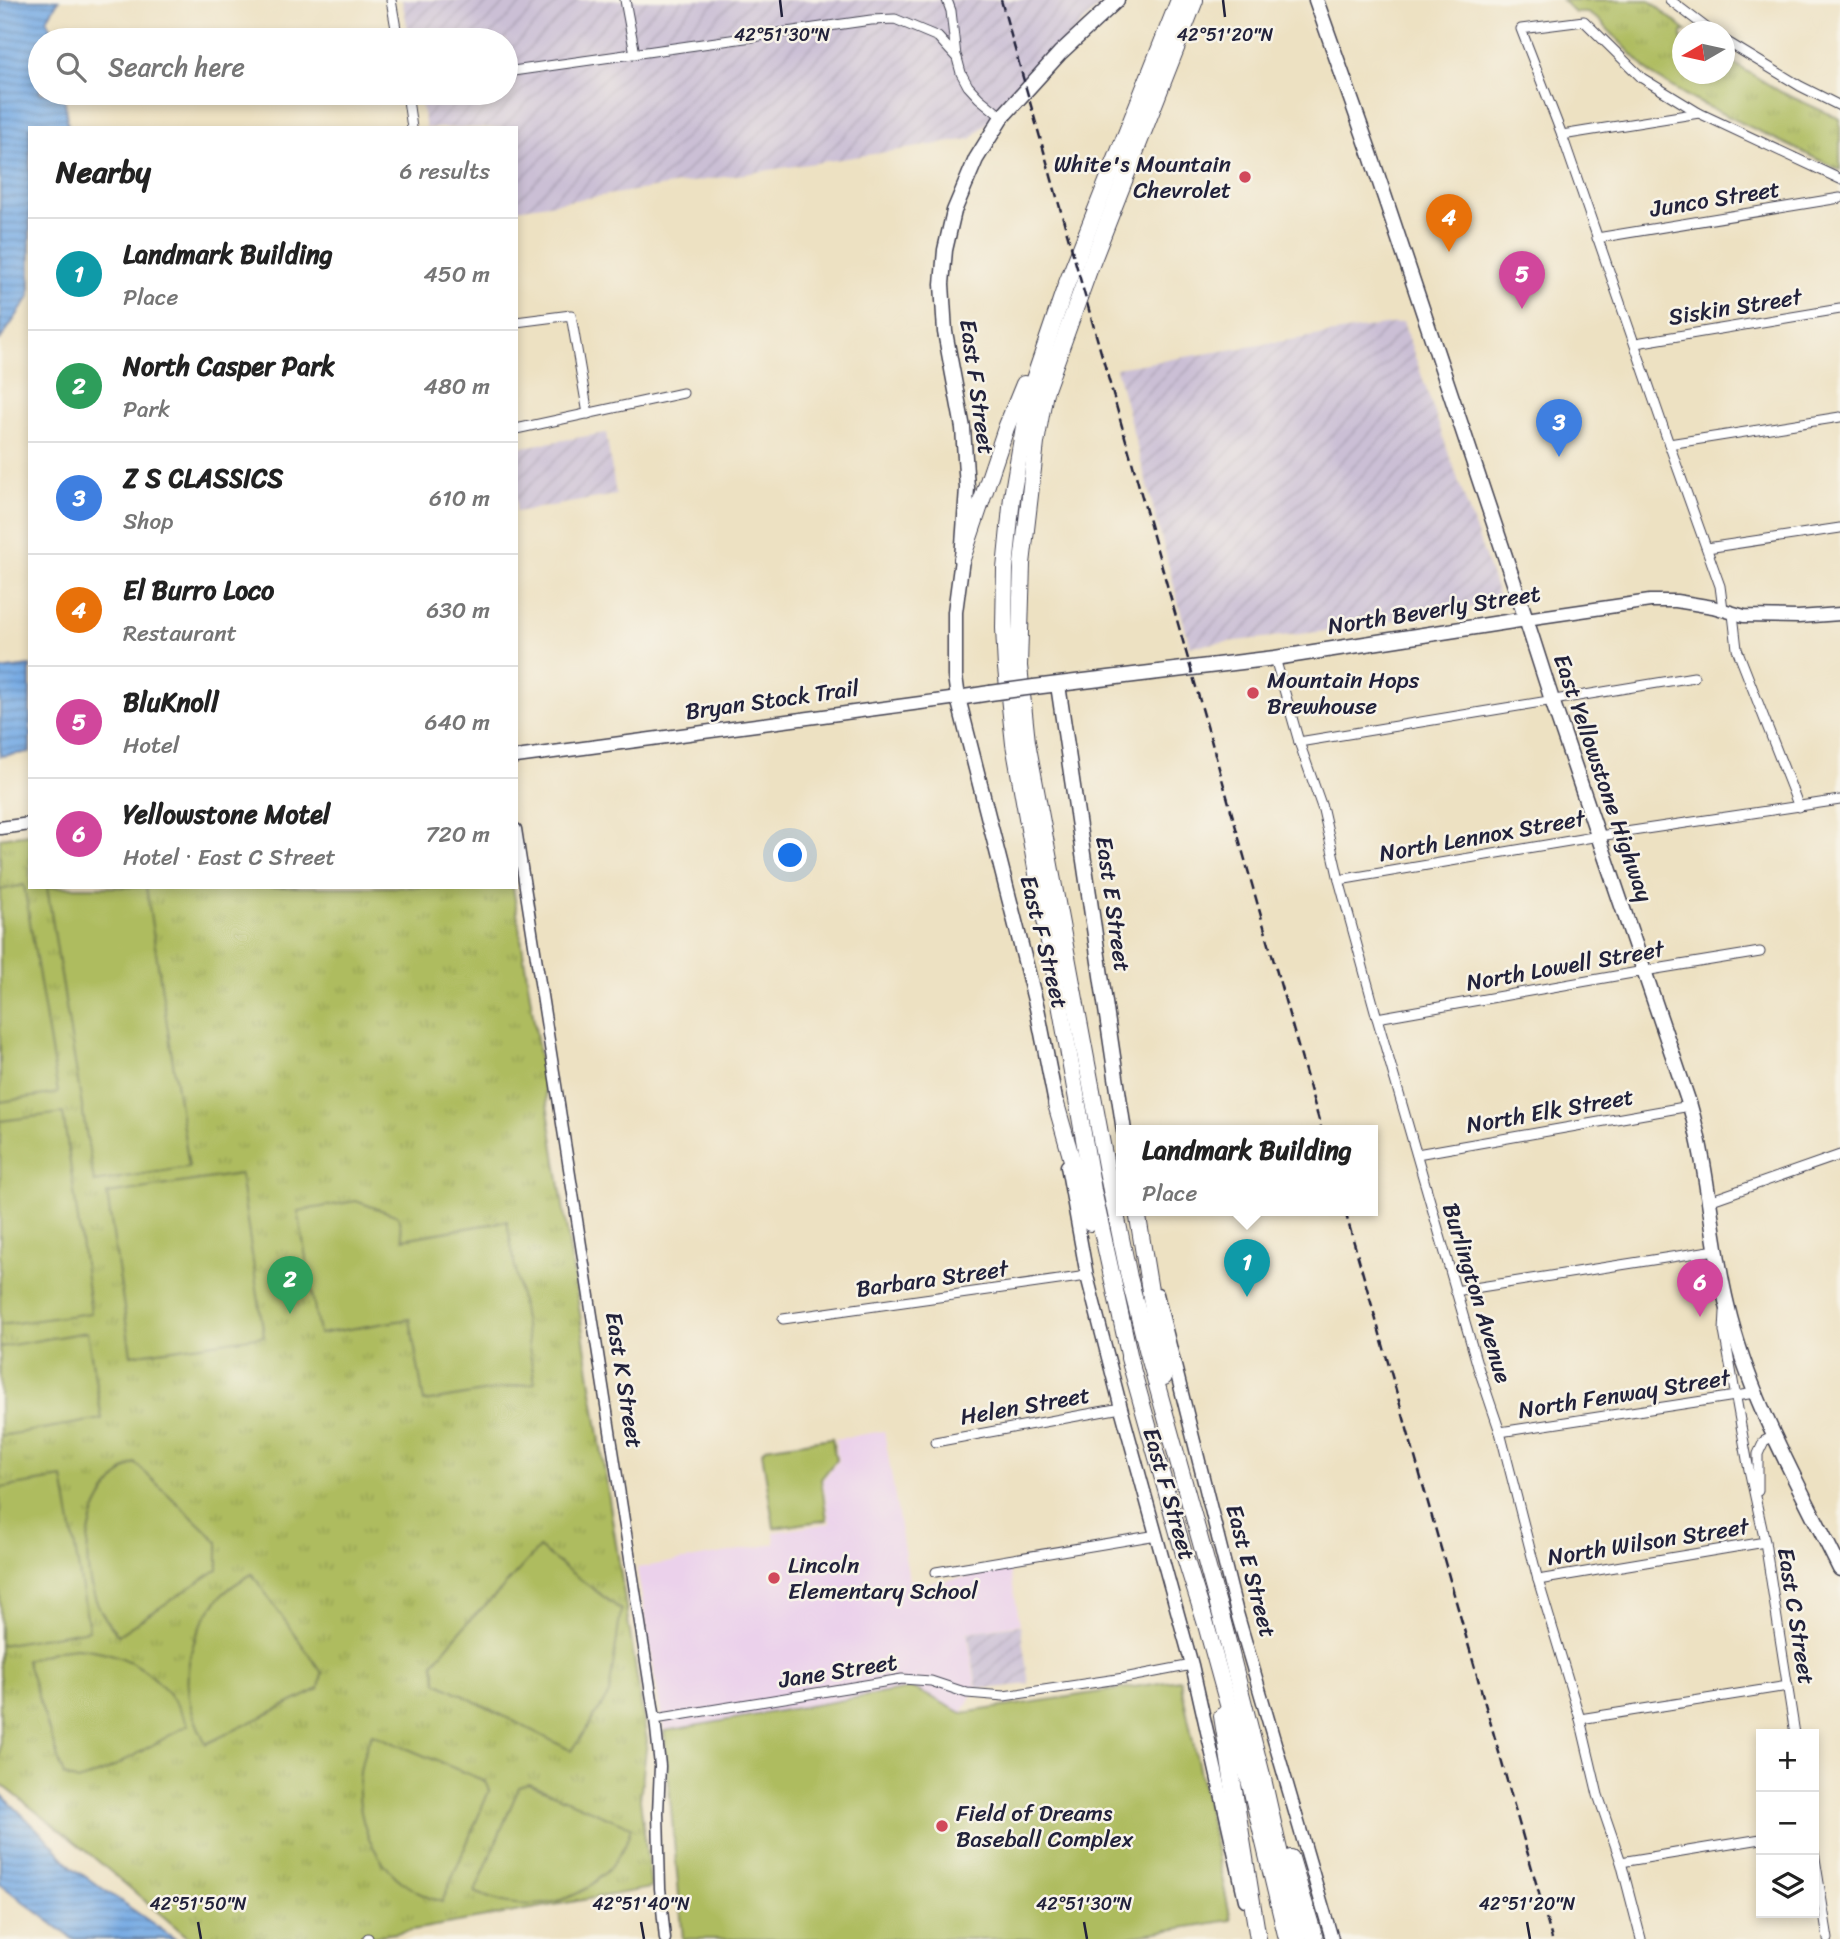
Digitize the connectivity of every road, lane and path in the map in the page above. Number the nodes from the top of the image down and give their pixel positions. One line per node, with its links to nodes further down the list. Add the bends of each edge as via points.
1 (391, 0): 10 (street)
2 (625, 0): 12 (street)
3 (947, 0): 13 (street)
4 (1117, 0): 18 (main road, East F Street)
5 (1179, 0): 24 (highway)
6 (1195, 0): 63 (highway, via 1045,392 1022,564 1019,666 1027,742)
7 (1316, 0): 38 (main road, East Yellowstone Highway)
8 (1671, 0): 9 (street)
9 (1698, 21)
10 (396, 28)
11 (1735, 47): 16 (street)
12 (635, 54): 13 (street, via 895,19 938,37); 14 (street)
13 (957, 58): 18 (street, via 968,86)
14 (518, 70)
15 (409, 105): 19 (street)
16 (1840, 106)
17 (1699, 113): 20 (street); 20 (street, via 1642,78 1584,21 1521,29); 21 (street)
18 (1002, 117): 35 (main road, East F Street, via 976,159 954,211 945,250 944,332 963,428 967,488)
19 (412, 126)
20 (1562, 135): 23 (street)
21 (1840, 178)
22 (1840, 198): 23 (street, Junco Street)
23 (1597, 238): 27 (street)
24 (1065, 288): 35 (highway, via 1006,428); 72 (highway, via 1030,391 1013,497 1005,569 1006,668 1014,744 1090,1176)
25 (1840, 309): 27 (street, Siskin Street)
26 (518, 322): 29 (street, via 571,315)
27 (1636, 343): 32 (street)
28 (684, 393): 29 (street)
29 (588, 414): 31 (street)
30 (1840, 417): 32 (street)
31 (518, 429)
32 (1669, 444): 34 (street)
33 (1840, 528): 34 (street)
34 (1707, 548): 36 (street)
35 (962, 559): 43 (main road, East F Street, via 954,631)
36 (1728, 611): 37 (main road, North Beverly Street, via 1772,618); 38 (main road, North Beverly Street, via 1650,601); 48 (street, via 1737,649)
37 (1840, 614)
38 (1526, 619): 39 (main road, North Beverly Street); 44 (main road, East Yellowstone Highway)
39 (1275, 658): 41 (main road, North Beverly Street); 45 (street, Burlington Avenue)
40 (1694, 677): 44 (street)
41 (1058, 685): 42 (main road, North Beverly Street); 59 (main road, East E Street)
42 (1034, 687): 43 (main road, Bryan Stock Trail, bridge)
43 (958, 698): 46 (main road, Bryan Stock Trail); 57 (main road, East F Street, via 1037,1008)
44 (1552, 700): 45 (street); 51 (main road, East Yellowstone Highway)
45 (1300, 742): 53 (street, Burlington Avenue, via 1324,810)
46 (518, 757)
47 (1840, 800): 48 (street, North Lennox Street)
48 (1799, 807): 51 (street, North Lennox Street)
49 (28, 824): 50 (main road)
50 (0, 828)
51 (1599, 836): 53 (street, North Lennox Street); 55 (main road, East Yellowstone Highway)
52 (518, 842): 89 (street, East K Street)
53 (1339, 880): 56 (street, Burlington Avenue)
54 (1760, 952): 55 (street, North Lowell Street)
55 (1644, 971): 56 (street, North Lowell Street); 58 (main road, East Yellowstone Highway)
56 (1377, 1018): 60 (street, Burlington Avenue)
57 (1056, 1104): 68 (main road, East F Street); 72 (highway)
58 (1690, 1106): 60 (street, North Elk Street); 62 (main road, East Yellowstone Highway)
59 (1123, 1125)
60 (1417, 1154): 69 (street, Burlington Avenue)
61 (1840, 1155): 62 (street)
62 (1709, 1200): 67 (main road, East Yellowstone Highway)
63 (1116, 1213)
64 (1117, 1216): 77 (highway)
65 (1139, 1216): 77 (highway)
66 (1139, 1216): 101 (main road, East E Street, via 1237,1613)
67 (1716, 1250): 69 (street); 70 (main road, East Yellowstone Highway)
68 (1087, 1276): 71 (street, Barbara Street); 75 (main road, East F Street)
69 (1455, 1291): 76 (street, Burlington Avenue)
70 (1726, 1303): 73 (main road, East Yellowstone Highway); 74 (street, East C Street, via 1724,1331)
71 (783, 1319)
72 (1132, 1368): 86 (highway)
73 (1755, 1393): 74 (street, North Fenway Street); 78 (main road, East Yellowstone Highway)
74 (1737, 1396): 76 (street, North Fenway Street); 80 (street, East C Street)
75 (1121, 1408): 79 (street, Helen Street); 81 (main road, East F Street)
76 (1500, 1432): 85 (street, Burlington Avenue)
77 (1171, 1435): 92 (highway)
78 (1774, 1436): 80 (street, East C Street, via 1764,1441 1758,1454); 83 (main road, East Yellowstone Highway)
79 (935, 1442)
80 (1758, 1504): 82 (street, East C Street)
81 (1157, 1535): 84 (street); 87 (main road, East F Street)
82 (1765, 1542): 85 (street, North Wilson Street); 88 (street, East C Street)
83 (1840, 1569)
84 (936, 1572)
85 (1538, 1580): 90 (street, Burlington Avenue)
86 (1205, 1621): 97 (highway); 98 (highway)
87 (1192, 1665): 89 (street, Jane Street, via 1004,1696 902,1679); 97 (main road, East F Street)
88 (1788, 1686): 90 (street); 91 (street, East C Street)
89 (655, 1719): 96 (street, East K Street)
90 (1580, 1719): 95 (street, Burlington Avenue, via 1598,1795)
91 (1794, 1729)
92 (1263, 1779): 99 (highway); 100 (highway)
93 (1756, 1840): 95 (street)
94 (1814, 1855): 103 (street)
95 (1621, 1862): 102 (street, Burlington Avenue)
96 (666, 1939)
97 (1256, 1939)
98 (1287, 1939)
99 (1299, 1939)
100 (1315, 1939)
101 (1332, 1939)
102 (1641, 1939)
103 (1828, 1939)

